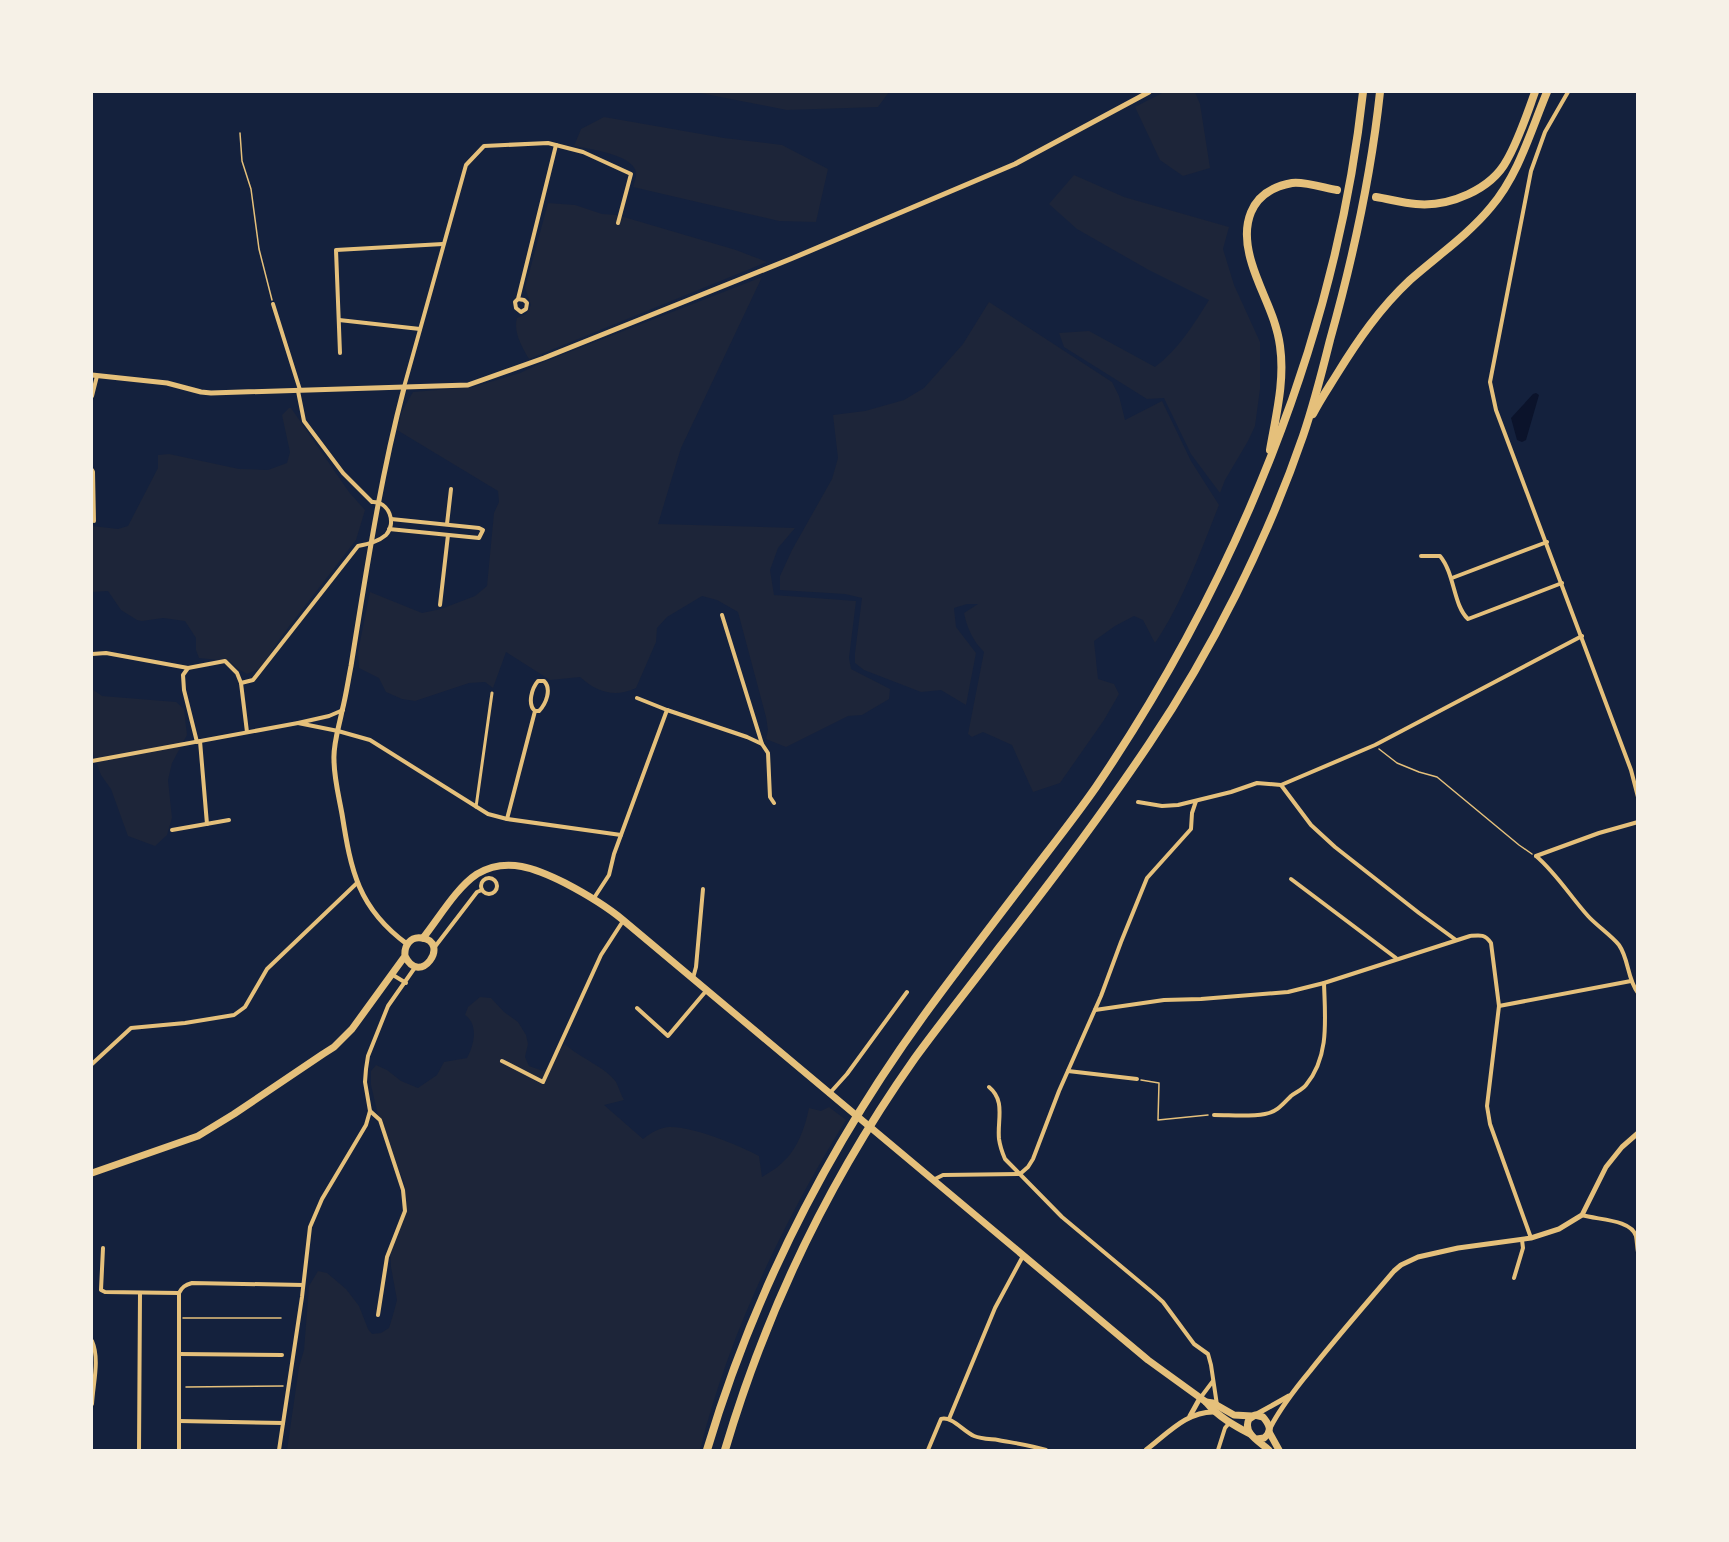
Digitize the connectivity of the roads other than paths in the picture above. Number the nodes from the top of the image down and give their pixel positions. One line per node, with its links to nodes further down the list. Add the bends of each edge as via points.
1 (1149, 92): 18 (street, via 1015,164 555,354 468,385)
2 (1363, 92): 23 (highway, via 1346,203 1323,302)
3 (1380, 92): 21 (highway, via 1354,249)
4 (1535, 92): 9 (highway, via 1507,161 1488,182 1440,204)
5 (1547, 92): 21 (highway, via 1514,172 1492,206 1407,283 1369,324 1319,402)
6 (1568, 92): 31 (street, via 1545,132 1531,171 1490,382 1496,410)
7 (556, 145): 10 (street, via 631,174); 11 (street, via 484,146 466,165); 12 (street)
8 (1337, 190): 23 (highway, via 1293,183 1258,200 1249,214 1246,233 1251,263 1278,331 1282,361 1280,400)
9 (1376, 197)
10 (618, 223)
11 (443, 244): 14 (street, via 336,250); 15 (street)
12 (518, 299)
13 (273, 304): 19 (street)
14 (339, 320): 15 (street); 16 (street)
15 (420, 329): 18 (street)
16 (340, 353)
17 (94, 375): 19 (street, via 167,383 201,392); 20 (street)
18 (404, 388): 19 (street); 25 (street)
19 (299, 391): 25 (street, via 304,421 343,473 372,502)
20 (92, 396)
21 (1304, 434): 133 (highway, via 1250,565 1163,722 1099,816 915,1058 848,1164 779,1300)
22 (92, 470): 27 (street)
23 (1264, 477): 132 (highway, via 1186,638 1118,754 1070,824 917,1025 831,1158 759,1304)
24 (451, 489): 28 (street)
25 (379, 502): 26 (street); 32 (street)
26 (391, 519): 28 (street); 29 (street)
27 (94, 522)
28 (447, 524): 30 (street, via 483,530 479,538)
29 (389, 529): 30 (street); 32 (street)
30 (448, 535): 36 (street)
31 (1547, 542): 34 (street); 35 (street)
32 (372, 543): 41 (street, via 358,546 254,680); 44 (street)
33 (1422, 556): 34 (street, via 1440,556)
34 (1452, 578): 35 (street, via 1462,613 1468,619)
35 (1562, 583): 38 (street)
36 (440, 605)
37 (722, 615): 51 (street)
38 (1582, 636): 53 (street, via 1375,745); 54 (street)
39 (92, 654): 40 (street, via 106,653)
40 (188, 668): 41 (street, via 225,662); 50 (street, via 183,675 184,690)
41 (242, 683): 49 (street)
42 (492, 693): 58 (street)
43 (637, 698): 45 (street)
44 (343, 710): 47 (street); 48 (street)
45 (667, 710): 51 (street); 64 (street)
46 (535, 711): 46 (street, via 543,708 549,690 544,681 534,686 531,704); 59 (street)
47 (298, 723): 48 (street); 49 (street)
48 (338, 731): 58 (street, via 370,740); 66 (street, via 334,762 349,859)
49 (247, 732): 50 (street)
50 (198, 742): 52 (street); 62 (street)
51 (762, 744): 57 (street, via 768,753 770,797)
52 (92, 761)
53 (1281, 785): 55 (street, via 1257,783); 72 (street, via 1311,825 1335,847)
54 (1638, 797)
55 (1196, 801): 56 (street, via 1162,806); 88 (street, via 1191,829 1147,878)
56 (1138, 802)
57 (774, 804)
58 (476, 807): 59 (street)
59 (507, 819): 64 (street)
60 (229, 820): 62 (street)
61 (1638, 822): 80 (street, via 1536,856 1619,945)
62 (207, 824): 63 (street)
63 (172, 830)
64 (621, 835): 69 (street, via 609,875)
65 (1291, 879): 76 (street)
66 (357, 883): 73 (street, via 382,922); 90 (street, via 267,969 245,1007 234,1015 131,1028)
67 (703, 889): 79 (street)
68 (482, 890): 68 (street, via 493,893 496,884 486,879); 74 (street)
69 (594, 898): 70 (main road); 71 (main road, via 537,870 496,866 476,875 460,889)
70 (623, 920): 79 (main road); 89 (street, via 602,955 543,1082)
71 (423, 938): 73 (main road, via 414,938); 74 (main road)
72 (1456, 940): 76 (street); 86 (street, via 1481,934 1487,937)
73 (407, 944): 75 (main road)
74 (434, 948): 77 (main road, via 430,962)
75 (405, 956): 77 (main road); 78 (main road)
76 (1397, 958): 82 (street)
77 (416, 966): 81 (street)
78 (393, 975): 81 (street); 98 (main road, via 334,1047 234,1114 184,1142)
79 (692, 978): 83 (main road)
80 (1631, 981): 85 (street); 86 (street)
81 (406, 983): 95 (street, via 388,1006 368,1056 365,1082)
82 (1324, 983): 88 (street, via 1288,992 1164,1000); 96 (street, via 1323,1047 1305,1086 1278,1110 1266,1114)
83 (707, 990): 87 (street, via 668,1036); 94 (main road)
84 (907, 992): 94 (street)
85 (1638, 993)
86 (1500, 1006): 102 (street, via 1487,1106)
87 (637, 1008)
88 (1095, 1010): 91 (street)
89 (502, 1061)
90 (92, 1064)
91 (1068, 1071): 92 (street); 99 (street, via 1033,1159)
92 (1137, 1079)
93 (989, 1087): 99 (street, via 1000,1104 999,1138 1005,1159)
94 (829, 1094): 100 (main road)
95 (370, 1111): 108 (street, via 366,1125 315,1215); 111 (street, via 380,1120 403,1190 405,1211 387,1257)
96 (1214, 1115)
97 (1638, 1133): 101 (street, via 1606,1167)
98 (92, 1173)
99 (1020, 1174): 100 (street, via 943,1175); 115 (street, via 1062,1217 1162,1302 1194,1344 1208,1354)
100 (933, 1180): 106 (main road)
101 (1582, 1215): 102 (street, via 1559,1229); 105 (street, via 1632,1228)
102 (1531, 1238): 103 (street)
103 (1522, 1240): 107 (street); 116 (street, via 1458,1248 1401,1265)
104 (103, 1248): 109 (street, via 101,1290)
105 (1638, 1252)
106 (1023, 1256): 117 (main road, via 1148,1360); 122 (street, via 995,1308)
107 (1514, 1278)
108 (303, 1285): 110 (street, via 192,1284); 125 (street)
109 (140, 1293): 110 (street); 129 (street)
110 (179, 1293): 113 (street)
111 (378, 1315)
112 (92, 1341): 118 (street, via 96,1363)
113 (179, 1354): 114 (street); 123 (street)
114 (282, 1355)
115 (1213, 1381): 117 (street); 119 (street)
116 (1291, 1395): 121 (street); 126 (street)
117 (1203, 1400): 119 (main road); 120 (street)
118 (92, 1404)
119 (1217, 1409): 120 (street); 121 (main road); 124 (main road)
120 (1190, 1416): 136 (street)
121 (1254, 1416): 126 (main road, via 1263,1417); 127 (main road, via 1246,1426)
122 (949, 1419): 134 (street, via 940,1419); 135 (street, via 977,1437)
123 (179, 1421): 125 (street); 130 (street)
124 (1230, 1422): 127 (main road); 137 (street)
125 (283, 1423): 131 (street)
126 (1270, 1430): 128 (main road, via 1264,1438); 139 (main road)
127 (1250, 1434): 128 (main road)
128 (1257, 1439): 138 (main road)
129 (139, 1450)
130 (179, 1450)
131 (279, 1450)
132 (707, 1450)
133 (725, 1450)
134 (928, 1450)
135 (1046, 1450)
136 (1146, 1450)
137 (1218, 1450)
138 (1269, 1450)
139 (1279, 1450)

